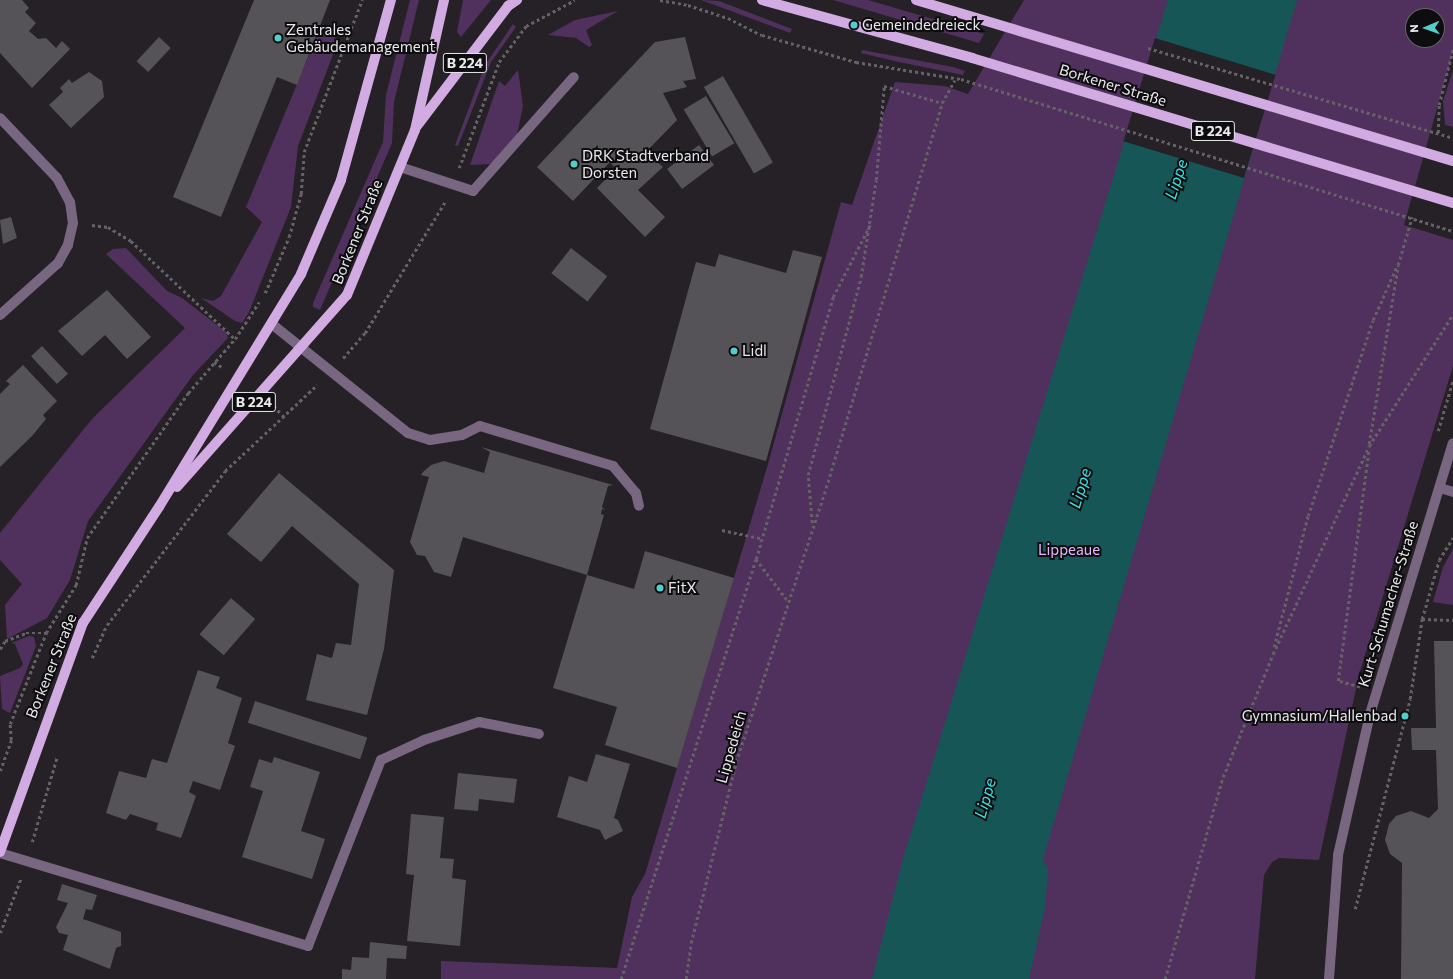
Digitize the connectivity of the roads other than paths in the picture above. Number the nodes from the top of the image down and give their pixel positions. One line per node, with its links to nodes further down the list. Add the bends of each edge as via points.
1 (391, 0): 13 (main road, Borkener Straße / B 224, via 341,180 301,274)
2 (444, 0): 8 (main road, Borkener Straße / B 224)
3 (517, 0): 8 (main road, B 224, via 508,6)
4 (762, 0): 11 (main road, Borkener Straße / B 224, via 972,58)
5 (916, 0): 9 (main road, Borkener Straße / B 224, via 989,24)
6 (574, 77): 10 (street, via 473,191)
7 (0, 118): 12 (street, via 57,178 70,202 73,223 68,245 58,263)
8 (415, 130): 10 (main road, Borkener Straße / B 224)
9 (1453, 161)
10 (400, 167): 14 (main road, Borkener Straße / B 224, via 347,295)
11 (1453, 203)
12 (0, 315)
13 (273, 325): 14 (street); 19 (main road, Borkener Straße / B 224)
14 (301, 350): 18 (street, via 408,433 430,440 462,435 480,426 613,466 636,493); 19 (main road, Borkener Straße / B 224)
15 (1453, 443): 16 (street, Kurt-Schumacher-Straße)
16 (1440, 488): 17 (street); 22 (street, Kurt-Schumacher-Straße, via 1370,714 1338,855)
17 (1453, 492)
18 (639, 506)
19 (160, 507): 21 (main road, Borkener Straße / B 224, via 83,623)
20 (539, 734): 21 (street, via 479,722 424,740 381,760 308,946)
21 (0, 852)
22 (1329, 979)

